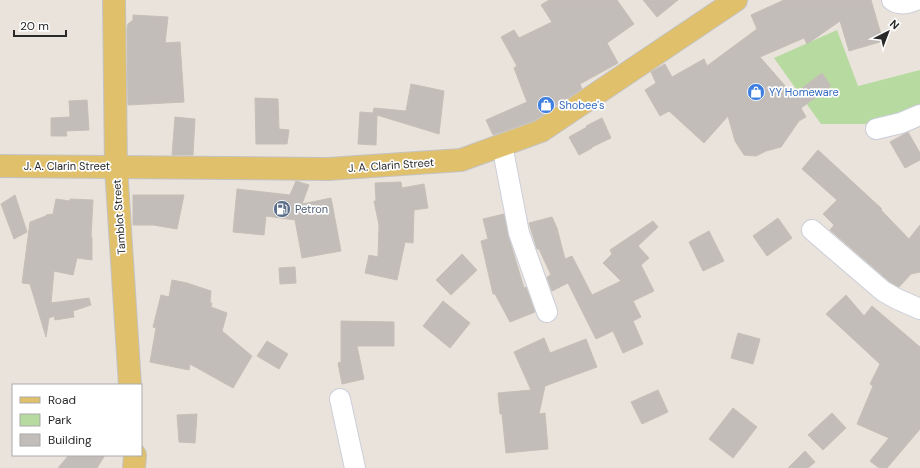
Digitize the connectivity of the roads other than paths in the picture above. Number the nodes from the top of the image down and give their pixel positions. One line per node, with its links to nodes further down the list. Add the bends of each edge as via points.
1 (114, 0): 9 (main road, Tamblot Street)
2 (736, 0): 7 (main road, J. A. Clarin Street, via 542,131)
3 (892, 0): 4 (street, via 907,4)
4 (916, 0)
5 (920, 115): 6 (street)
6 (876, 129)
7 (502, 145): 9 (main road, J. A. Clarin Street, via 461,160 328,169); 12 (street, via 519,233)
8 (0, 166): 9 (main road, J. A. Clarin Street)
9 (116, 167): 13 (main road, Tamblot Street)
10 (812, 230): 11 (street, via 883,291)
11 (920, 309)
12 (547, 312)
13 (130, 384)
14 (340, 399): 17 (street)
15 (135, 456): 16 (main road)
16 (134, 468)
17 (355, 468)

